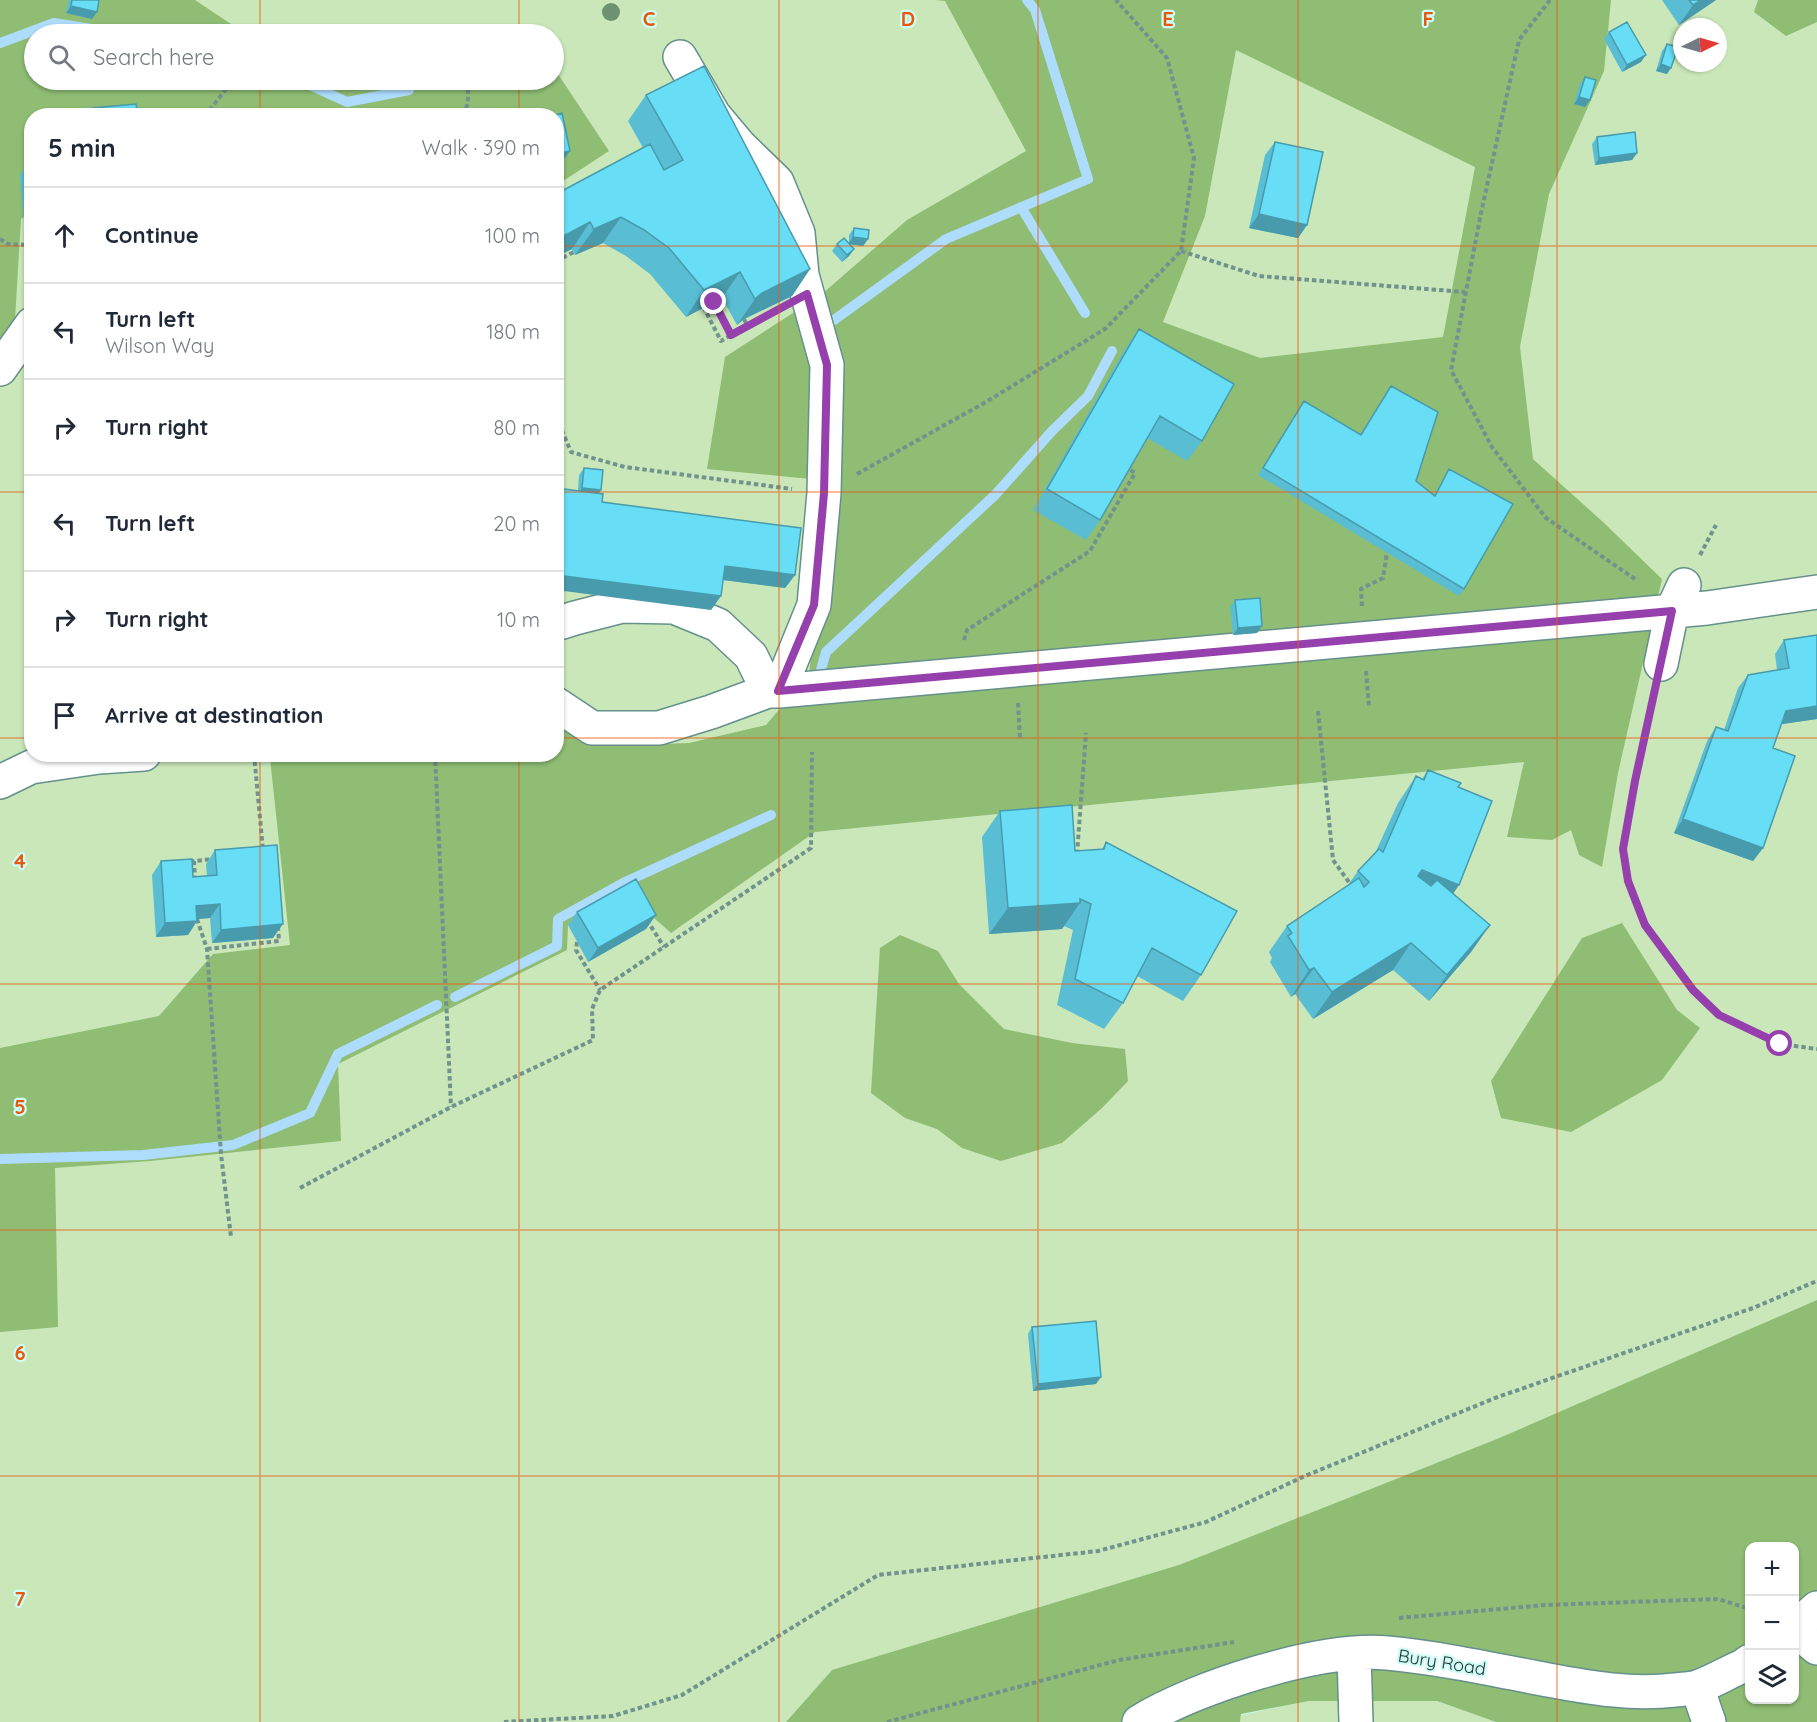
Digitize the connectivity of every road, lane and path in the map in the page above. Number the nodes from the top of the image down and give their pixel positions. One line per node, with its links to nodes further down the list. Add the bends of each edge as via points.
1 (1116, 0): 10 (path, via 1167,58 1194,158)
2 (1550, 0): 13 (path, via 1519,40)
3 (680, 57): 14 (street, via 714,116 777,182 798,233)
4 (225, 90): 6 (path)
5 (468, 90): 7 (path)
6 (211, 108)
7 (466, 108)
8 (0, 239): 9 (path, via 8,244)
9 (24, 245)
10 (1180, 251): 13 (path, via 1259,276); 22 (path, via 1105,329 986,402)
11 (574, 252): 12 (path)
12 (564, 257)
13 (1465, 292): 25 (path, via 1451,370 1492,447 1546,518 1648,588)
14 (807, 294): 16 (path); 22 (street, via 827,365)
15 (744, 320): 16 (path)
16 (748, 327): 18 (path)
17 (24, 335): 19 (street)
18 (731, 335): 18 (path, via 715,303 705,310 721,341)
19 (0, 369)
20 (564, 435): 22 (path, via 571,452 625,467)
21 (1127, 468): 29 (path, via 1136,473 1090,551 967,630 963,642)
22 (824, 493): 30 (street, via 814,605)
23 (1387, 552): 27 (path, via 1383,578 1361,589)
24 (1817, 592): 25 (street, via 1707,608)
25 (1678, 598): 27 (street); 28 (street)
26 (564, 621): 30 (street, via 622,606 674,607 718,625 752,656)
27 (1364, 639): 29 (street)
28 (1660, 664): 51 (path, via 1623,849 1628,881 1645,925 1693,990 1719,1015 1780,1044)
29 (964, 674): 30 (street)
30 (773, 691): 31 (street, via 659,728 592,728)
31 (564, 709)
32 (1318, 711): 42 (path, via 1332,860)
33 (1086, 733): 41 (path)
34 (812, 752): 48 (path, via 811,848)
35 (65, 762): 38 (street)
36 (255, 762): 39 (path)
37 (435, 762): 52 (path)
38 (3, 768)
39 (263, 855)
40 (217, 859): 43 (path, via 194,861)
41 (1076, 864)
42 (1351, 885)
43 (195, 890)
44 (642, 912): 48 (path)
45 (197, 919): 49 (path)
46 (278, 920): 49 (path, via 279,942)
47 (577, 942): 50 (path, via 576,950)
48 (664, 947): 50 (path)
49 (207, 949): 54 (path, via 221,1154)
50 (600, 990): 52 (path, via 592,1009 593,1040)
51 (1817, 1049)
52 (452, 1107): 53 (path)
53 (300, 1188)
54 (231, 1237)
55 (1817, 1281): 63 (path, via 1753,1308 1495,1398 1305,1476 1206,1522 1098,1551 878,1575 682,1695 613,1716)
56 (1817, 1608): 57 (street)
57 (1799, 1624)
58 (1799, 1632): 59 (street)
59 (1817, 1648)
60 (1354, 1654): 62 (street, Bury Road, via 1384,1652 1426,1658 1597,1689 1650,1693); 64 (street, Bury Road, via 1288,1665 1220,1685); 65 (street)
61 (1745, 1664): 62 (street, Bury Road)
62 (1697, 1687): 66 (street)
63 (504, 1722)
64 (1139, 1722)
65 (1356, 1722)
66 (1709, 1722)

